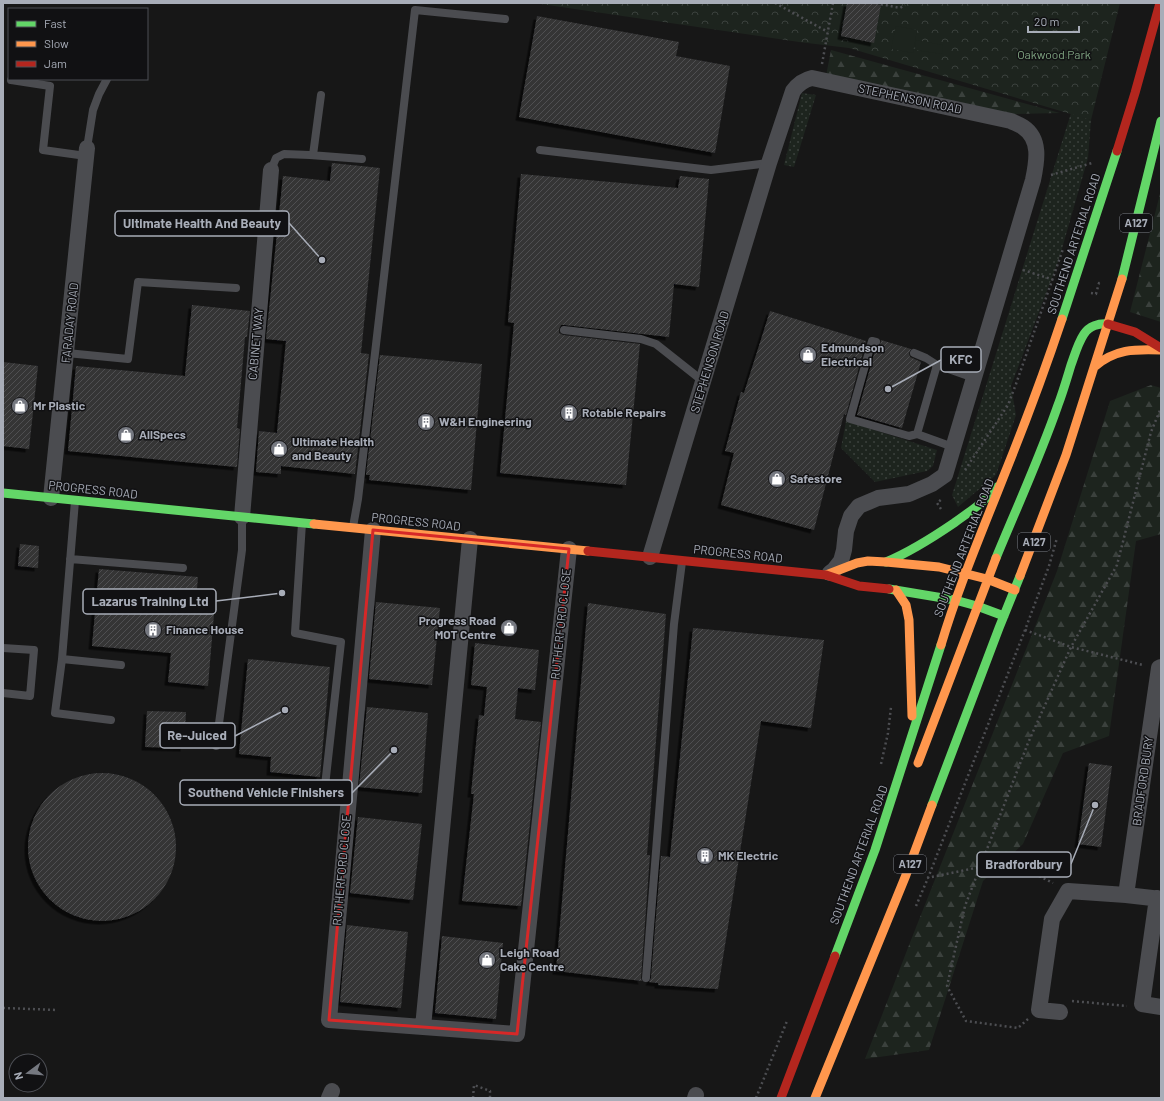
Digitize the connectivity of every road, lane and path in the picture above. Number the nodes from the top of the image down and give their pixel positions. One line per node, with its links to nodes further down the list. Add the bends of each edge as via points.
1 (775, 3): 7 (path)
2 (833, 3): 7 (path)
3 (876, 3): 5 (path, via 900,8)
4 (1160, 3): 38 (main road, SOUTHEND ARTERIAL ROAD, via 1135,93 1069,300)
5 (905, 5)
6 (505, 19): 47 (lane, via 415,10)
7 (828, 32): 8 (path)
8 (819, 79): 17 (street, STEPHENSON ROAD, via 803,80 793,91); 20 (street, STEPHENSON ROAD, via 1011,121 1023,127 1032,136 1037,149)
9 (11, 80): 14 (lane, via 50,86 43,150)
10 (106, 80): 14 (lane, via 93,110)
11 (321, 94): 15 (lane)
12 (1161, 121): 23 (main road, A127, via 1123,277)
13 (540, 150): 17 (lane, via 711,170)
14 (86, 152): 27 (street, FARADAY ROAD)
15 (314, 155): 16 (lane); 18 (lane, via 284,154 276,158)
16 (362, 160)
17 (769, 163): 32 (street, STEPHENSON ROAD)
18 (271, 170): 45 (street, CABINET WAY)
19 (1091, 170): 20 (path, via 1094,163)
20 (1033, 180): 31 (street, STEPHENSON ROAD)
21 (1064, 246): 37 (path, via 1008,405)
22 (236, 288): 27 (lane, via 138,282 128,359)
23 (1108, 324): 26 (main road, via 1135,332); 30 (main road, A127); 61 (main road, via 1095,324 1081,337 1041,450)
24 (564, 330): 32 (lane, via 641,339 656,344)
25 (876, 342): 34 (lane, via 872,341 850,419 909,436)
26 (1161, 349): 30 (main road, via 1120,352 1110,355)
27 (67, 353): 41 (street, FARADAY ROAD)
28 (914, 354): 29 (lane)
29 (937, 365): 31 (lane); 34 (lane)
30 (1094, 367): 36 (main road, A127)
31 (974, 378): 35 (street, STEPHENSON ROAD)
32 (704, 382): 52 (street, STEPHENSON ROAD)
33 (1161, 408): 70 (path, via 1152,432 1117,565)
34 (916, 434): 35 (lane)
35 (954, 447): 49 (street, STEPHENSON ROAD, via 945,475 909,494 878,498 859,506 851,516)
36 (1066, 455): 43 (main road); 64 (main road, A127)
37 (965, 470)
38 (1004, 477): 56 (main road, via 992,494 980,504 912,550); 58 (main road, SOUTHEND ARTERIAL ROAD)
39 (3, 493): 41 (main road, PROGRESS ROAD)
40 (947, 494): 44 (path)
41 (51, 498): 42 (main road, PROGRESS ROAD)
42 (75, 500): 45 (main road, PROGRESS ROAD); 53 (lane)
43 (1038, 502)
44 (937, 503)
45 (242, 517): 46 (main road, PROGRESS ROAD); 78 (lane, via 242,550)
46 (302, 523): 47 (main road, PROGRESS ROAD); 81 (lane, via 296,634 341,642)
47 (353, 528): 48 (main road, PROGRESS ROAD)
48 (373, 530): 50 (main road, PROGRESS ROAD); 97 (street, RUTHERFORD CLOSE, via 329,1020)
49 (845, 538): 55 (street, via 846,546 853,557); 60 (street, STEPHENSON ROAD, via 841,561)
50 (470, 539): 51 (main road, PROGRESS ROAD); 97 (street)
51 (569, 549): 52 (main road, PROGRESS ROAD); 97 (street, RUTHERFORD CLOSE, via 517,1034)
52 (650, 557): 54 (main road, PROGRESS ROAD)
53 (70, 559): 57 (lane); 71 (lane)
54 (682, 560): 60 (main road, PROGRESS ROAD); 89 (lane)
55 (868, 561): 56 (main road, PROGRESS ROAD); 60 (main road, PROGRESS ROAD)
56 (886, 562): 58 (main road, PROGRESS ROAD, via 939,567)
57 (183, 568)
58 (964, 573): 61 (main road, PROGRESS ROAD); 65 (main road, SOUTHEND ARTERIAL ROAD)
59 (1002, 574): 62 (main road)
60 (826, 575): 63 (main road, PROGRESS ROAD, via 859,586)
61 (987, 579): 62 (main road, PROGRESS ROAD); 66 (main road)
62 (998, 584): 64 (main road, PROGRESS ROAD); 66 (main road)
63 (896, 590): 65 (main road, PROGRESS ROAD); 77 (main road, via 906,605 910,620)
64 (1015, 590): 67 (main road, A127)
65 (955, 600): 66 (main road, PROGRESS ROAD); 77 (main road, SOUTHEND ARTERIAL ROAD)
66 (977, 606): 67 (main road, PROGRESS ROAD); 80 (main road)
67 (1004, 616): 102 (main road, A127, via 906,875)
68 (1025, 630): 70 (path)
69 (3, 648): 74 (lane, via 34,650 30,696)
70 (1071, 648): 73 (path); 84 (path, via 1028,743)
71 (62, 659): 72 (lane); 76 (lane, via 55,713)
72 (122, 665)
73 (1160, 668): 87 (street, BRADFORD BURY)
74 (3, 694)
75 (891, 702): 79 (path)
76 (111, 720)
77 (912, 737): 83 (main road, SOUTHEND ARTERIAL ROAD)
78 (216, 746)
79 (880, 770)
80 (914, 773)
81 (325, 786)
82 (889, 834): 83 (main road)
83 (875, 850): 101 (main road, SOUTHEND ARTERIAL ROAD)
84 (980, 867): 85 (path); 86 (path, via 1025,869); 94 (path, via 966,906 947,986 966,1021 1018,1028)
85 (928, 878)
86 (1068, 891): 87 (street); 94 (street, via 1052,919)
87 (1126, 895): 88 (street)
88 (1159, 899): 90 (street)
89 (646, 978)
90 (1142, 1004): 91 (street); 95 (path, via 1136,1007 1070,1001)
91 (1161, 1007)
92 (3, 1008): 93 (path)
93 (58, 1010)
94 (1039, 1010): 95 (street)
95 (1060, 1012)
96 (789, 1017): 100 (path)
97 (423, 1027)
98 (473, 1098): 99 (path, via 474,1085 490,1091)
99 (490, 1098)
100 (756, 1098)
101 (781, 1098)
102 (815, 1098)

